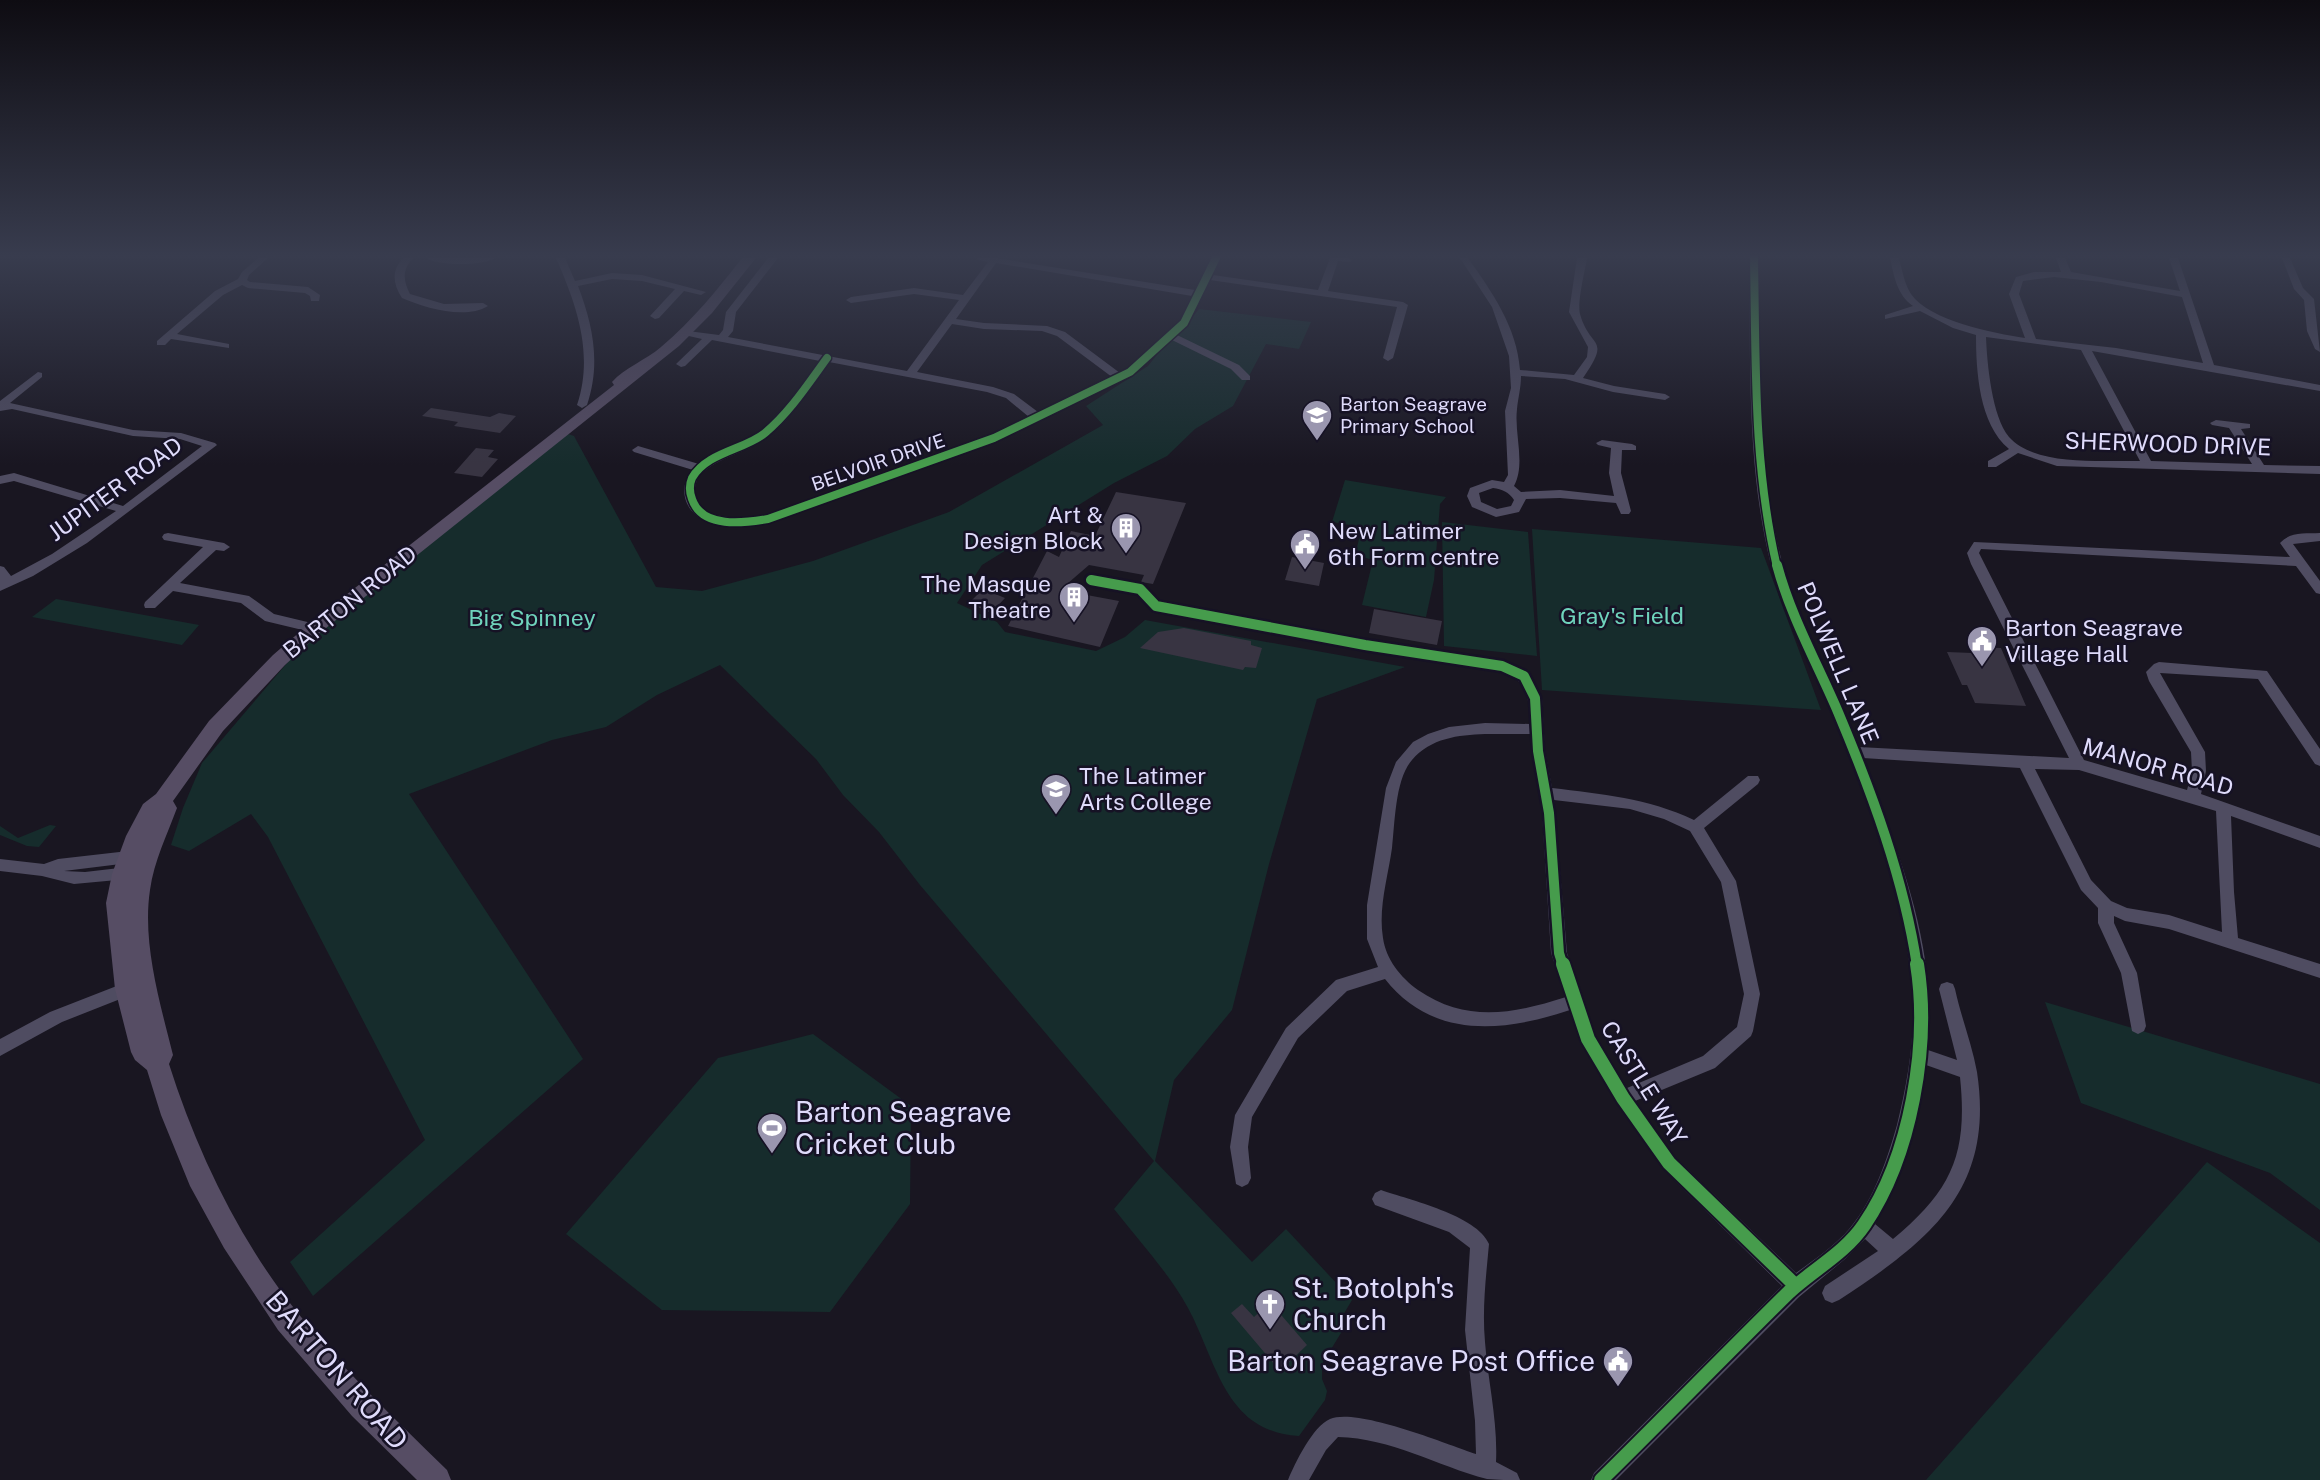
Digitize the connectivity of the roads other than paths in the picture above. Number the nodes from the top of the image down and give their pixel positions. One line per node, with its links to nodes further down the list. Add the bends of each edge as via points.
1 (181, 327): 21 (street, via 166,340)
2 (584, 327): 37 (street, via 590,353)
3 (688, 327): 16 (main road, BARTON ROAD)
4 (729, 327): 18 (street)
5 (945, 327): 29 (street)
6 (1015, 327): 31 (street, via 1061,334)
7 (1181, 327): 19 (street, BELVOIR DRIVE)
8 (1394, 327): 24 (street)
9 (1504, 327): 28 (street)
10 (1582, 327): 34 (street, via 1593,347 1592,357)
11 (1756, 327): 66 (street, POLWELL LANE, via 1760,465 1767,526 1790,605)
12 (1964, 327): 17 (street)
13 (2026, 327): 20 (street)
14 (2196, 327): 27 (street)
15 (2310, 327): 23 (street)
16 (684, 332): 18 (street); 32 (main road, BARTON ROAD)
17 (1982, 334): 20 (street); 44 (street, SHERWOOD DRIVE, via 1981,355 1994,426)
18 (716, 337): 25 (street); 26 (street)
19 (1172, 337): 31 (street, BELVOIR DRIVE); 33 (street, via 1235,366)
20 (2031, 340): 22 (street)
21 (225, 346)
22 (2085, 347): 27 (street); 47 (street)
23 (2320, 349)
24 (1385, 353)
25 (827, 358): 29 (street); 48 (street, via 765,433)
26 (681, 364)
27 (2210, 369): 35 (street)
28 (1516, 373): 34 (street); 52 (street, via 1511,411 1514,475)
29 (910, 374): 39 (street, via 1000,392)
30 (38, 375): 38 (street)
31 (1119, 377): 39 (street, BELVOIR DRIVE)
32 (629, 378): 37 (main road, BARTON ROAD)
33 (1246, 378)
34 (1577, 378): 36 (street)
35 (2320, 388)
36 (1665, 397)
37 (591, 400): 64 (main road, BARTON ROAD, via 564,429)
38 (0, 407): 54 (street, JUPITER ROAD, via 133,433 181,436 211,445)
39 (1037, 417): 48 (street, BELVOIR DRIVE, via 961,451 751,522 722,522 694,506 690,483)
40 (2216, 423): 49 (street, via 2240,425)
41 (1602, 443): 42 (street)
42 (1617, 446): 43 (street); 53 (street, via 1615,473 1623,505 1560,494)
43 (1632, 448)
44 (2017, 449): 46 (street); 47 (street, SHERWOOD DRIVE, via 2057,462)
45 (638, 450): 48 (street)
46 (1992, 464)
47 (2147, 464): 49 (street, SHERWOOD DRIVE)
48 (700, 468)
49 (2260, 468): 50 (street, SHERWOOD DRIVE)
50 (2320, 470)
51 (0, 480): 54 (street, via 14,477)
52 (1508, 487): 53 (street); 53 (street, via 1484,485 1474,491 1473,499 1483,510 1504,513 1519,505)
53 (1518, 496)
54 (124, 510): 60 (street, JUPITER ROAD, via 53,560)
55 (168, 537): 61 (street, via 218,546)
56 (2320, 537): 57 (street, via 2293,538 2286,543)
57 (2299, 562): 62 (street); 69 (street, via 1978,545 1973,553 1977,564)
58 (0, 570): 60 (street)
59 (1091, 580): 65 (street, CASTLE WAY, via 1140,589 1156,606 1502,666 1524,676 1531,687)
60 (4, 585)
61 (170, 586): 63 (street); 64 (street, via 245,599 271,618)
62 (2320, 590)
63 (150, 605)
64 (315, 628): 76 (main road, BARTON ROAD, via 224,717 163,800 150,810)
65 (1537, 729): 71 (street, CASTLE WAY); 80 (street, via 1447,733 1423,743 1405,758 1395,785 1373,911 1376,939)
66 (1854, 752): 68 (street, MANOR ROAD); 87 (street, POLWELL LANE, via 1901,884 1916,944 1921,989)
67 (2320, 760): 72 (street, via 2262,674 2159,667 2152,672 2155,681 2198,752)
68 (2025, 763): 69 (street, MANOR ROAD); 78 (street, via 2086,886)
69 (2079, 764): 72 (street, MANOR ROAD)
70 (1753, 780): 74 (street)
71 (1546, 793): 74 (street, via 1630,803); 84 (street, CASTLE WAY, via 1559,953)
72 (2193, 797): 73 (street, MANOR ROAD)
73 (2223, 809): 75 (street, MANOR ROAD); 79 (street)
74 (1695, 827): 89 (street, via 1728,881 1752,993 1745,1031 1709,1062)
75 (2320, 842)
76 (135, 864): 77 (street, via 83,877); 82 (main road, BARTON ROAD)
77 (0, 865)
78 (2106, 906): 79 (street); 85 (street, via 2106,923 2129,973)
79 (2231, 943): 81 (street)
80 (1388, 971): 84 (street, via 1392,979 1442,1014 1492,1019); 90 (street, via 1342,985 1292,1032 1244,1115)
81 (2320, 971)
82 (136, 985): 86 (street, via 56,1017); 97 (main road, BARTON ROAD, via 135,1030 143,1052 157,1064 199,1177 233,1240 287,1321 362,1406)
83 (1947, 989): 88 (street)
84 (1573, 1002): 89 (street, CASTLE WAY, via 1588,1040)
85 (2138, 1026)
86 (0, 1048)
87 (1919, 1055): 88 (street); 92 (street, POLWELL LANE, via 1895,1160)
88 (1968, 1072): 93 (street, via 1973,1106 1970,1151 1952,1191 1921,1231)
89 (1623, 1098): 94 (street, CASTLE WAY, via 1669,1163)
90 (1242, 1178)
91 (1381, 1199): 96 (street, via 1455,1225 1480,1244 1474,1306 1488,1441)
92 (1864, 1226): 93 (street); 94 (street, POLWELL LANE)
93 (1894, 1252): 95 (street)
94 (1796, 1286): 100 (street, POLWELL LANE)
95 (1832, 1293)
96 (1485, 1468): 98 (street, via 1385,1434 1354,1426 1334,1427); 99 (street)
97 (437, 1480)
98 (1298, 1480)
99 (1510, 1480)
100 (1601, 1480)

